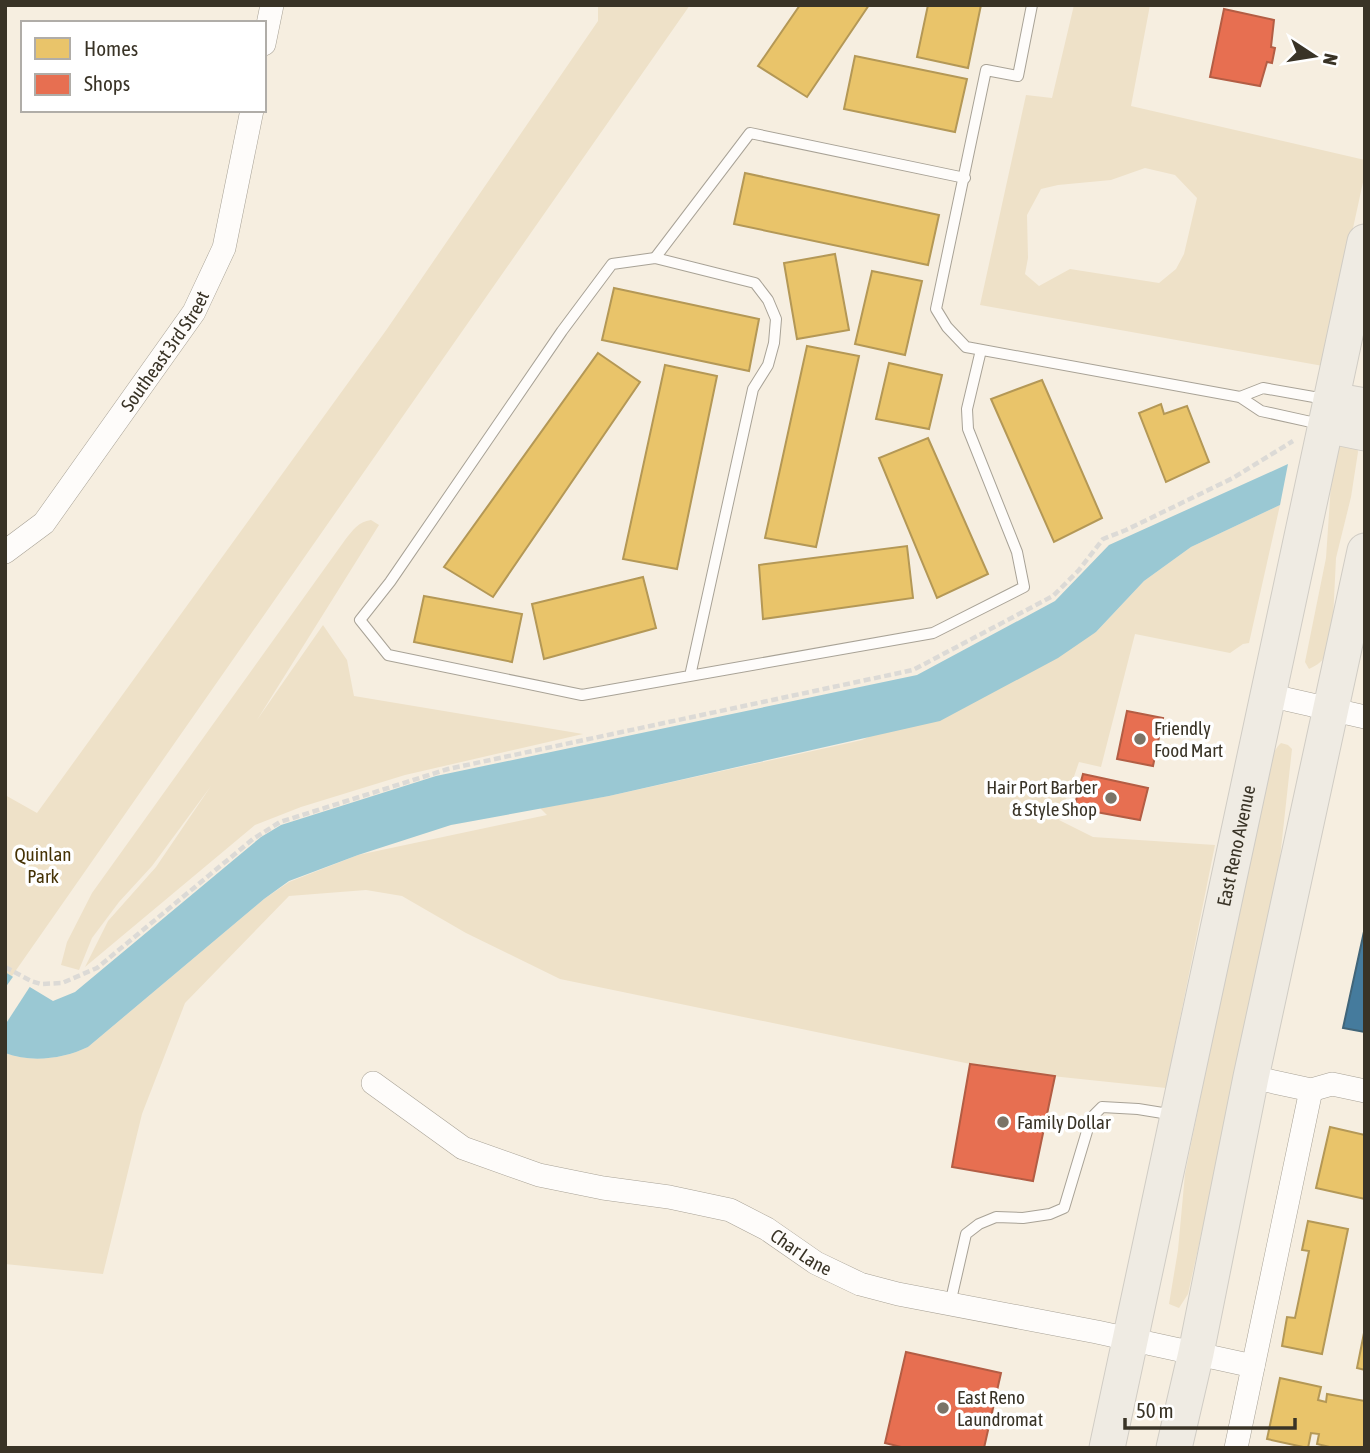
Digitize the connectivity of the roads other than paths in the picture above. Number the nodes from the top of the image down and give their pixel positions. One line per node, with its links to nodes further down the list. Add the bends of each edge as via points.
1 (272, 5): 3 (street)
2 (1032, 5): 5 (lane, via 1018,76 986,69)
3 (266, 34)
4 (252, 112): 14 (street, Southeast 3rd Street, via 224,248 194,312 44,523)
5 (965, 178): 7 (lane, via 750,133); 8 (lane, via 936,309 967,347)
6 (1365, 242): 11 (main road, East Reno Avenue)
7 (655, 258): 15 (lane, via 755,284 776,319 768,365 753,389); 15 (lane, via 612,264 360,621 388,655 582,695)
8 (981, 350): 9 (lane); 15 (lane, via 967,409 968,429 1017,552 1024,587 933,633)
9 (1240, 397): 11 (lane, via 1261,411); 11 (lane, via 1263,388)
10 (1365, 407): 11 (main road)
11 (1320, 420): 12 (main road); 16 (main road, East Reno Avenue)
12 (1365, 433)
13 (1365, 551): 17 (main road)
14 (5, 552)
15 (691, 676)
16 (1268, 695): 17 (street); 23 (main road, East Reno Avenue)
17 (1330, 709): 18 (street); 19 (main road)
18 (1365, 717)
19 (1251, 1077): 21 (street); 26 (main road)
20 (373, 1083): 24 (street, Char Lane, via 463,1148 539,1175 730,1210 767,1228 816,1263 860,1284)
21 (1311, 1090): 22 (street, via 1332,1084); 27 (street)
22 (1365, 1091)
23 (1178, 1116): 24 (lane, via 1102,1107 1091,1118 1064,1208 1050,1214 996,1217 966,1234); 25 (main road, East Reno Avenue)
24 (950, 1304): 25 (street, Char Lane)
25 (1130, 1339): 26 (street, Char Lane); 28 (main road, East Reno Avenue)
26 (1196, 1353): 27 (street, Char Lane); 29 (main road)
27 (1253, 1366): 30 (street)
28 (1107, 1448)
29 (1174, 1448)
30 (1236, 1448)

